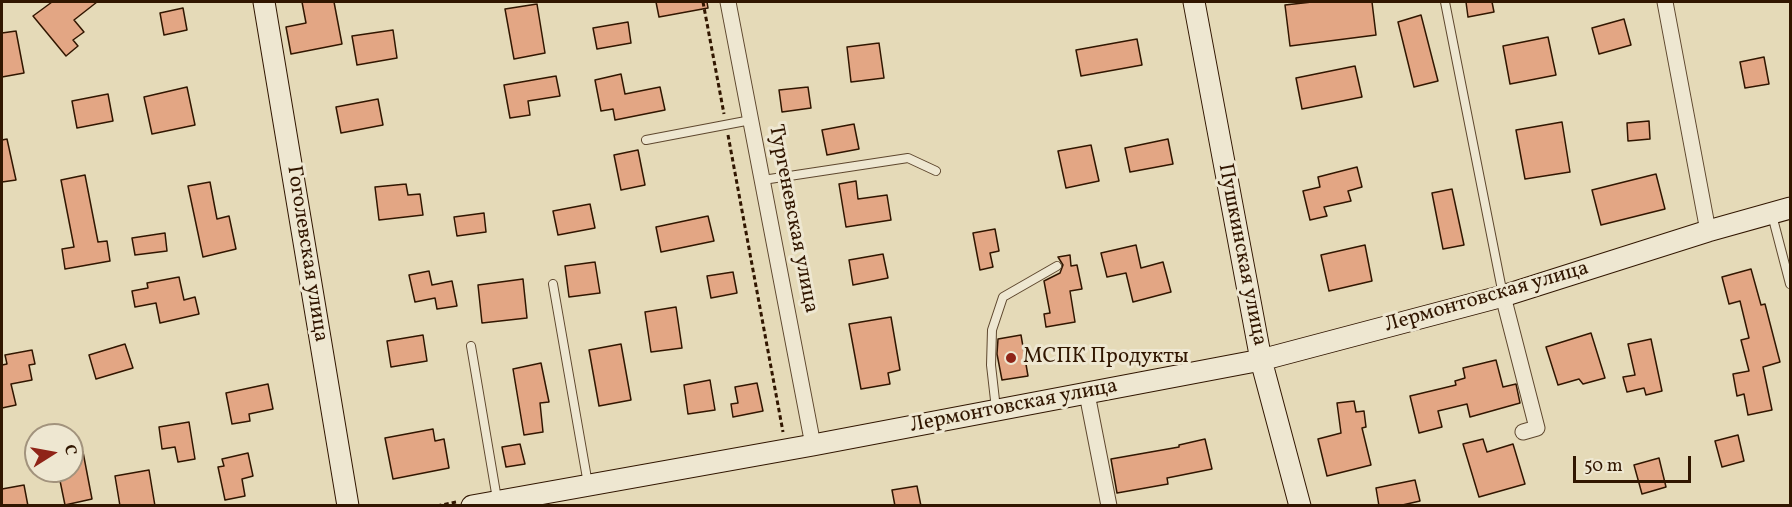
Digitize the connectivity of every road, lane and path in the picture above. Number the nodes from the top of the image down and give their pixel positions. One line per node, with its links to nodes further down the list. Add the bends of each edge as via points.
1 (264, 2): 28 (street, Гоголевская улица)
2 (703, 2): 8 (path)
3 (728, 2): 7 (street, Тургеневская улица)
4 (1194, 2): 19 (street, Пушкинская улица)
5 (1445, 2): 17 (lane)
6 (1665, 2): 13 (street)
7 (751, 120): 8 (lane); 11 (street, Тургеневская улица)
8 (726, 125): 9 (lane); 23 (path)
9 (646, 140)
10 (936, 171): 11 (lane, via 908,158)
11 (763, 180): 24 (street, Тургеневская улица)
12 (1781, 211): 13 (street, Лермонтовская улица); 16 (lane)
13 (1708, 231): 17 (street, Лермонтовская улица)
14 (1057, 266): 21 (lane, via 1003,297 992,330)
15 (553, 284): 25 (lane)
16 (1791, 284)
17 (1503, 296): 19 (street, Лермонтовская улица); 22 (street, via 1537,428)
18 (471, 346): 26 (lane)
19 (1261, 360): 20 (street, Лермонтовская улица); 31 (street, Пушкинская улица)
20 (1087, 394): 21 (street, Лермонтовская улица); 30 (street)
21 (996, 411): 24 (street, Лермонтовская улица)
22 (1523, 432)
23 (784, 440)
24 (813, 445): 25 (street, Лермонтовская улица)
25 (588, 486): 26 (street, Лермонтовская улица)
26 (498, 501): 27 (street, Лермонтовская улица)
27 (465, 504): 29 (path)
28 (348, 506)
29 (437, 506)
30 (1109, 506)
31 (1299, 506)

